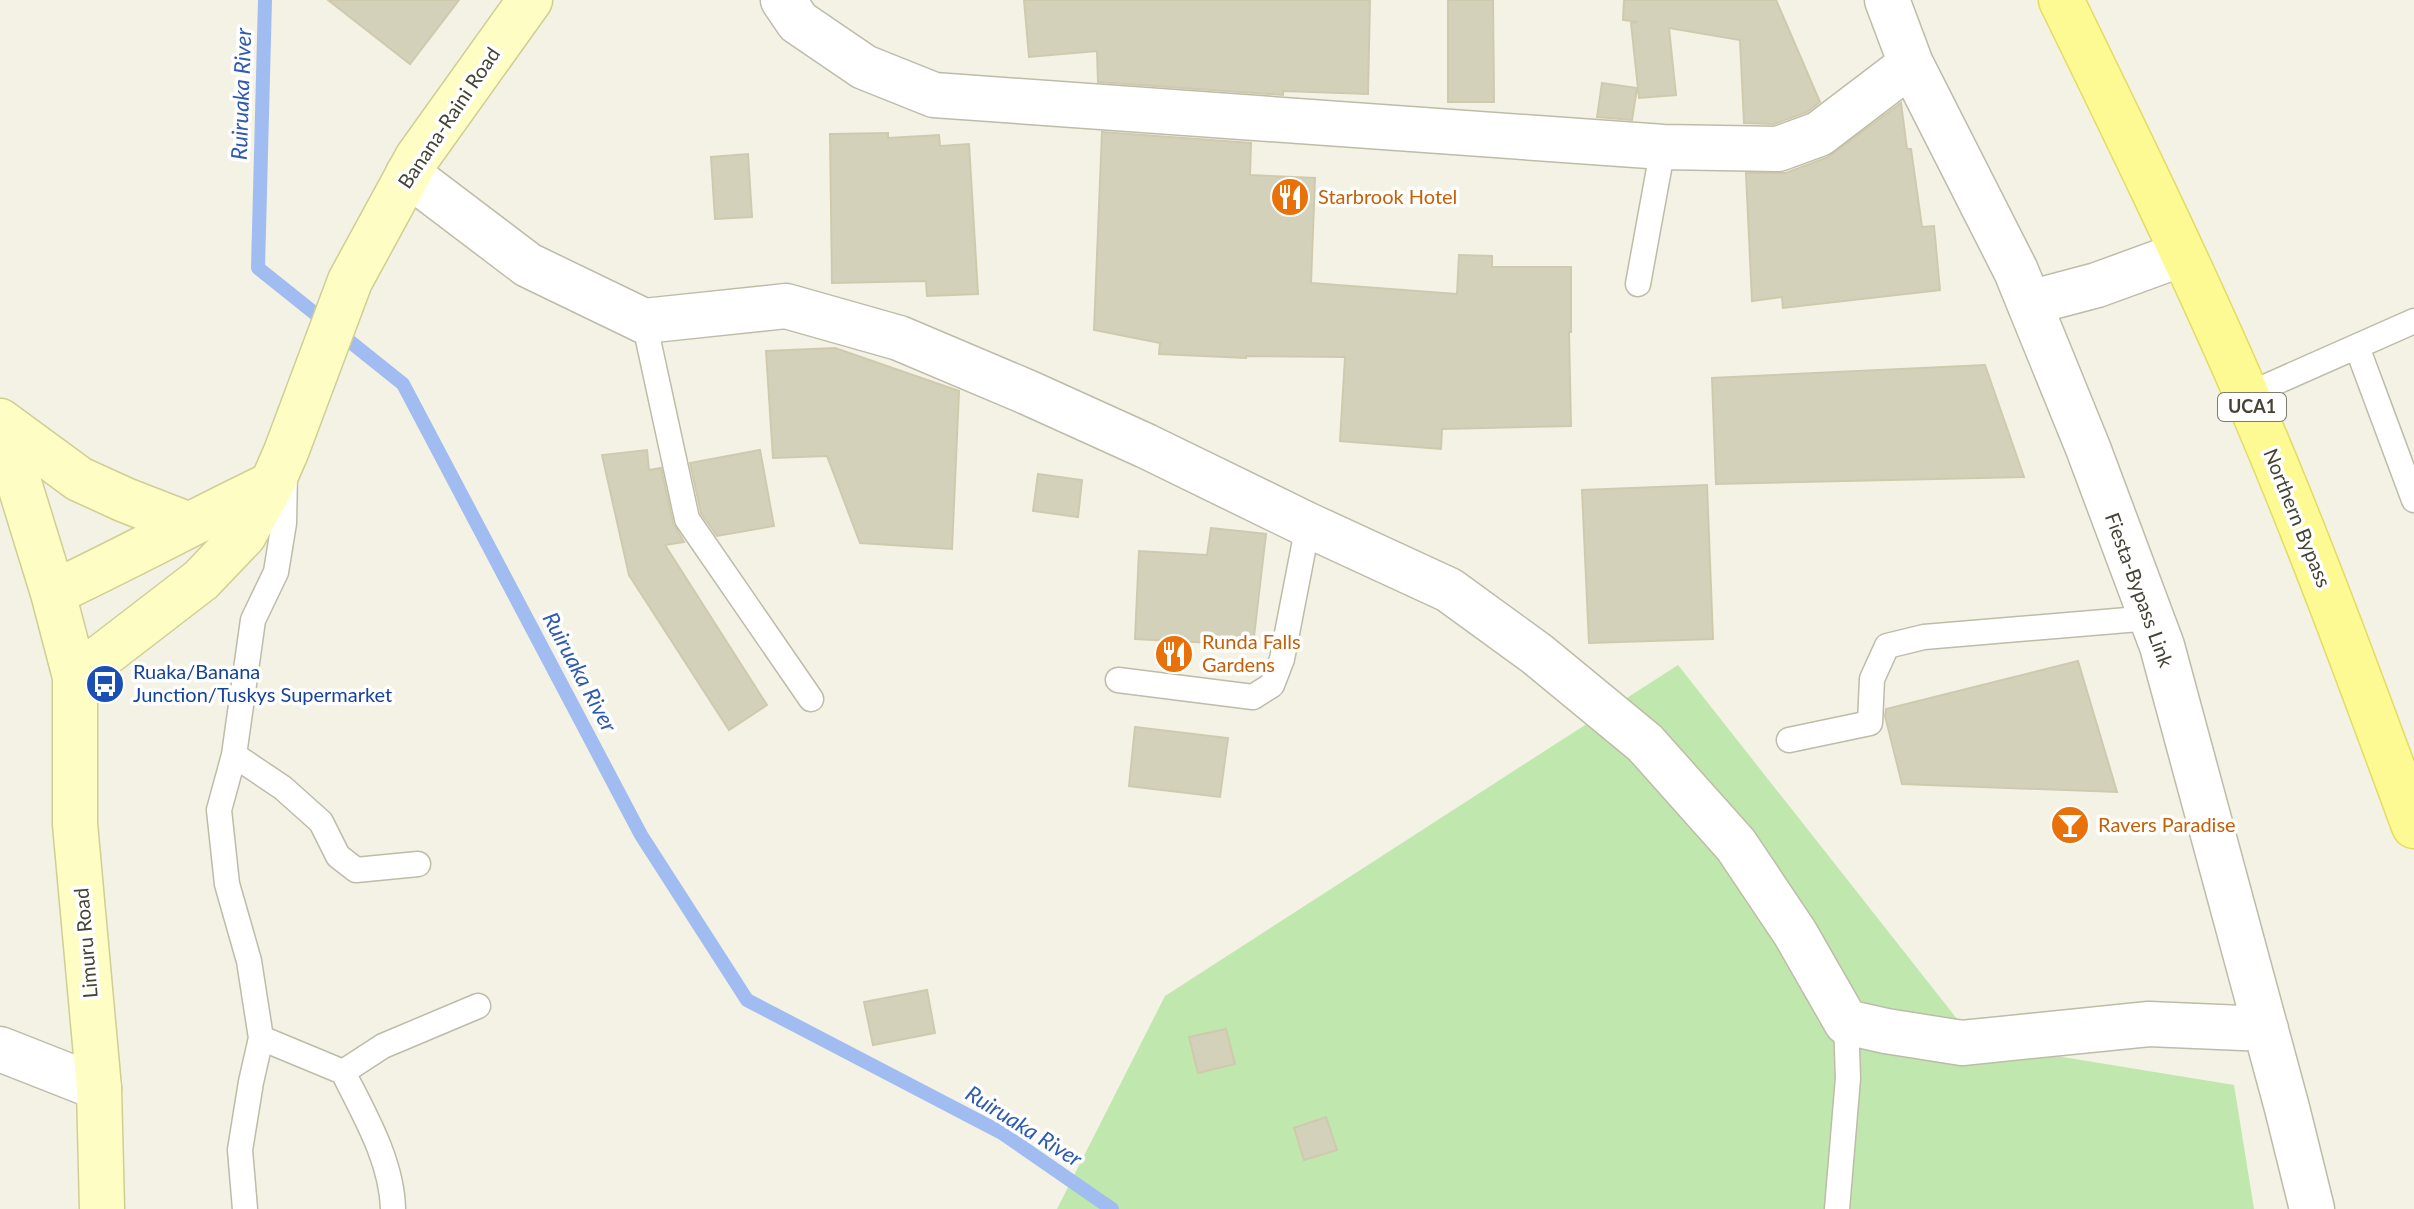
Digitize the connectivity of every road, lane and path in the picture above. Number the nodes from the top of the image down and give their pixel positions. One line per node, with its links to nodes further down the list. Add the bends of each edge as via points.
1 (530, 0): 7 (main road, Banana-Raini Road)
2 (783, 0): 6 (street, via 798,22 864,67 934,95)
3 (1887, 0): 5 (street, Fiesta-Bypass Link)
4 (2061, 0): 8 (main road, Northern Bypass / UCA1)
5 (1911, 64): 6 (street, via 1819,134 1778,149); 10 (street, Fiesta-Bypass Link)
6 (1663, 147): 9 (lane)
7 (408, 174): 11 (street, via 528,265); 16 (main road, Banana-Raini Road, via 350,281)
8 (2182, 254): 10 (street); 14 (main road, Northern Bypass / UCA1)
9 (1638, 284)
10 (2029, 303): 21 (street, Fiesta-Bypass Link)
11 (644, 321): 19 (street, via 786,306 899,338 1081,416); 24 (lane, via 687,519)
12 (2414, 321): 13 (lane)
13 (2357, 347): 14 (lane); 17 (lane)
14 (2247, 395): 27 (main road, Northern Bypass / UCA1)
15 (0, 421): 18 (main road, via 79,479); 20 (main road, Limuru Road)
16 (279, 468): 18 (main road); 22 (main road, via 244,535 201,580); 26 (lane, via 284,523 276,572 253,620)
17 (2414, 500)
18 (187, 524): 20 (main road)
19 (1308, 525): 23 (lane, via 1282,659 1272,685 1253,697); 30 (street, via 1449,590 1645,743 1736,845)
20 (53, 593): 22 (main road, Limuru Road)
21 (2151, 618): 25 (lane, via 1924,637 1887,646 1872,679 1870,723); 31 (street, Fiesta-Bypass Link)
22 (75, 677): 35 (main road, Limuru Road, via 75,824)
23 (1118, 680)
24 (811, 699)
25 (1789, 740)
26 (234, 755): 28 (lane, via 321,822 338,856 356,870); 32 (lane, via 219,810 227,884 249,961)
27 (2414, 826)
28 (418, 864)
29 (478, 1006): 34 (lane, via 383,1046)
30 (1846, 1022): 31 (street, via 1962,1043 2149,1024); 39 (lane, via 1848,1078)
31 (2266, 1029): 40 (street, Fiesta-Bypass Link)
32 (261, 1038): 34 (lane); 37 (lane, via 240,1150)
33 (0, 1049): 35 (street)
34 (343, 1072): 38 (lane, via 377,1141)
35 (99, 1088): 36 (main road, Limuru Road)
36 (102, 1209)
37 (245, 1209)
38 (393, 1209)
39 (1837, 1209)
40 (2312, 1209)

